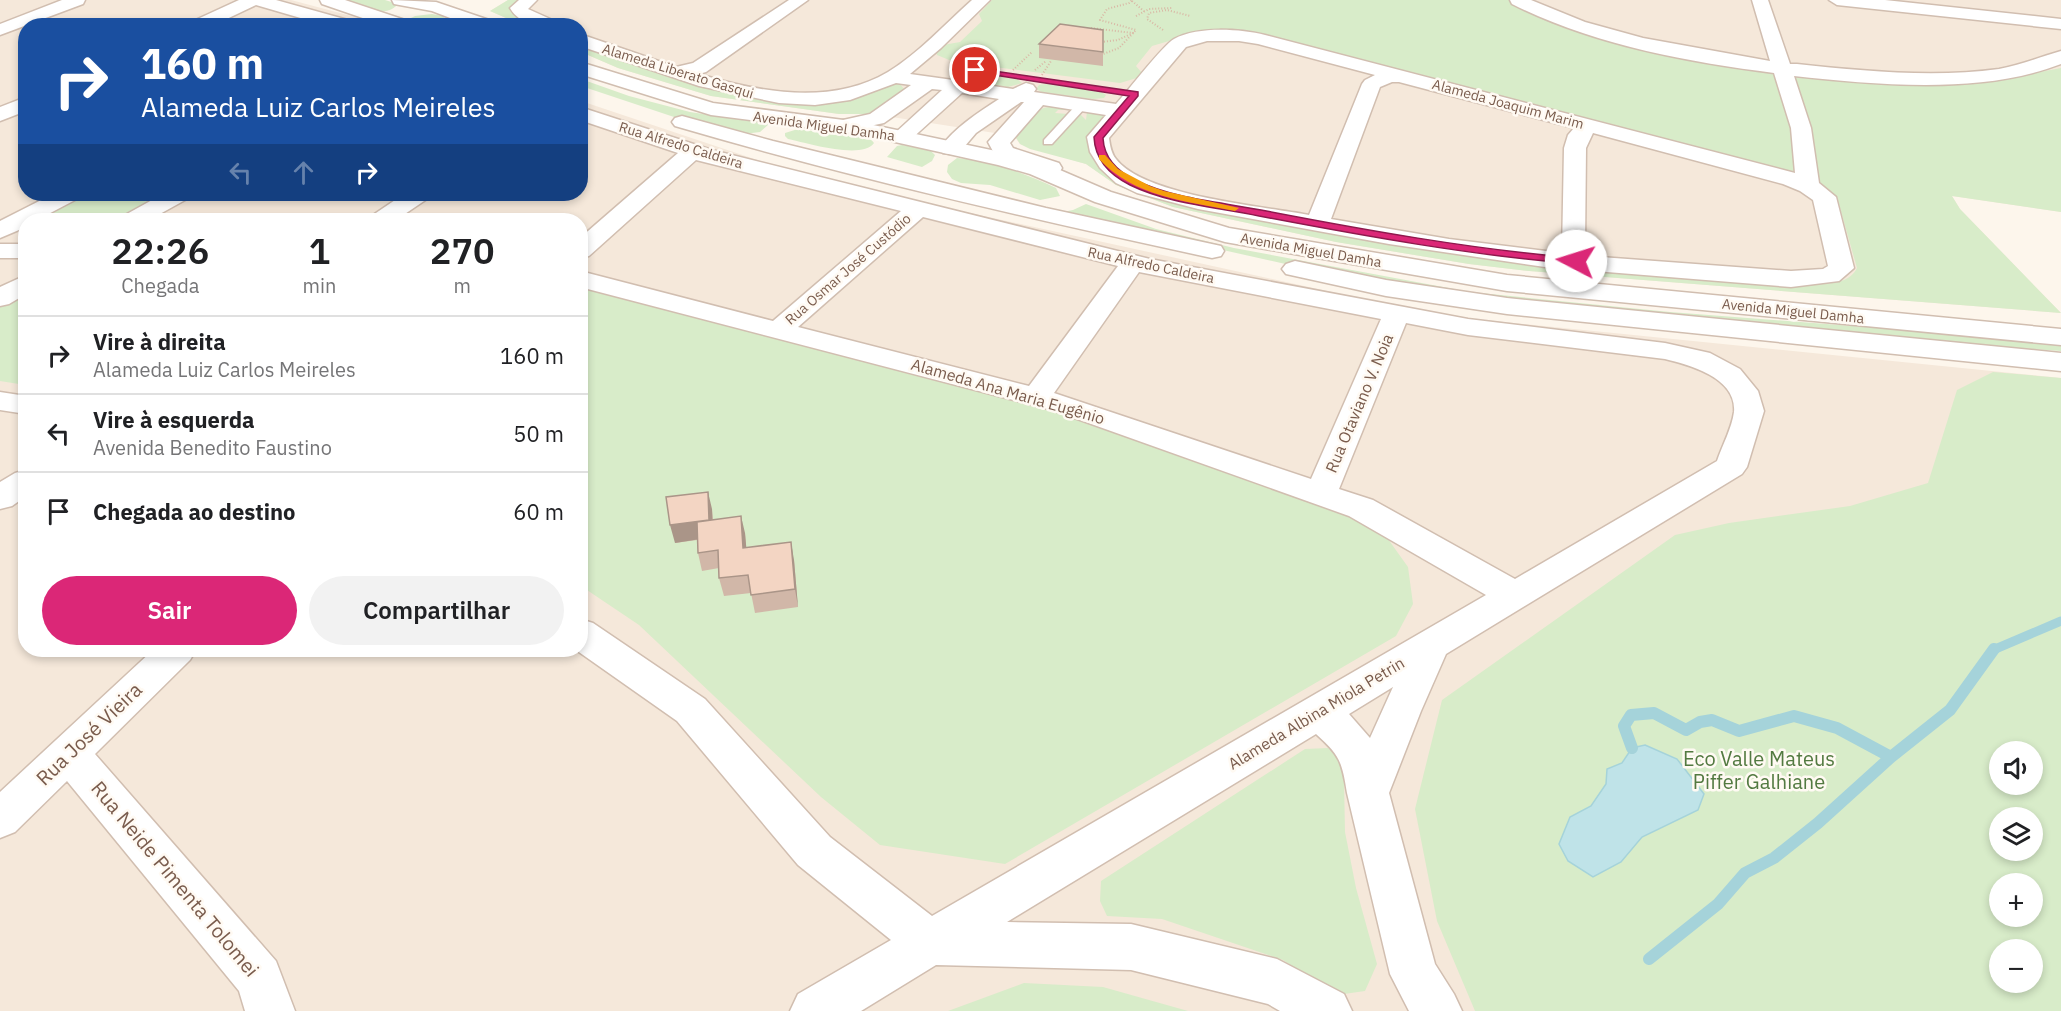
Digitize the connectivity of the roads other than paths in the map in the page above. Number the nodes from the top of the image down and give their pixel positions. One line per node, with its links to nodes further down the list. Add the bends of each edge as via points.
1 (77, 0): 13 (street)
2 (255, 0): 14 (street); 15 (street)
3 (328, 0): 16 (street)
4 (767, 0): 10 (street)
5 (982, 0): 25 (street)
6 (1518, 0): 26 (street, via 1608,35 1745,65)
7 (1760, 0): 26 (street)
8 (1837, 0): 12 (street)
9 (412, 1): 17 (street); 18 (street)
10 (796, 2): 29 (street, via 699,68)
11 (524, 4): 19 (street, via 521,12)
12 (1970, 7): 21 (street)
13 (31, 18)
14 (215, 18)
15 (321, 18)
16 (385, 18)
17 (389, 18)
18 (464, 18)
19 (534, 18)
20 (18, 23): 22 (street)
21 (2061, 24)
22 (0, 30)
23 (588, 43): 29 (street, Alameda Liberato Gasqui)
24 (2061, 57): 26 (street, via 1998,74 1935,78)
25 (914, 61): 30 (street); 32 (street)
26 (1782, 69): 51 (street, via 1798,119)
27 (588, 71): 43 (street, Avenida Miguel Damha, via 711,109)
28 (981, 71): 30 (street)
29 (679, 72): 32 (street, Alameda Liberato Gasqui, via 754,95 798,99 845,94)
30 (951, 73): 33 (street); 34 (street); 46 (street)
31 (1400, 76): 37 (street, Alameda Joaquim Marim, via 1259,39 1200,28 1180,43); 44 (street, Alameda Joaquim Marim); 63 (street, via 1372,84)
32 (888, 80): 33 (street)
33 (928, 82): 45 (street, via 877,119)
34 (1030, 86): 38 (street); 48 (street, via 969,129); 53 (street, via 999,142 1000,147 1004,152 1071,175)
35 (1097, 88): 37 (street)
36 (588, 93): 49 (street, Avenida Miguel Damha)
37 (1135, 94): 40 (street)
38 (1082, 105): 40 (street); 47 (lane)
39 (18, 107): 41 (street)
40 (1121, 111): 63 (street, via 1098,137 1099,149 1103,159 1133,183 1161,194)
41 (0, 115)
42 (588, 116): 50 (street, Rua Alfredo Caldeira)
43 (804, 122): 45 (street, Avenida Miguel Damha); 49 (street, via 774,132 772,143)
44 (1589, 125): 51 (street, Alameda Joaquim Marim); 68 (street, via 1579,135 1575,148)
45 (841, 126): 46 (street, Avenida Miguel Damha)
46 (902, 136): 48 (street, Avenida Miguel Damha); 49 (street, via 882,152 859,158)
47 (1048, 142)
48 (951, 148): 52 (street, via 932,176); 53 (street, Avenida Miguel Damha, via 1038,170)
49 (779, 149): 52 (street, Avenida Miguel Damha)
50 (693, 151): 57 (street, Rua Alfredo Caldeira); 65 (street)
51 (1808, 186): 68 (street, via 1824,197 1837,247 1842,268 1830,276 1791,279)
52 (933, 188): 58 (street, Avenida Miguel Damha)
53 (1087, 191): 58 (street, via 1067,205); 75 (street, Avenida Miguel Damha, via 1225,235 1507,283)
54 (56, 201): 59 (street)
55 (167, 201): 60 (street)
56 (409, 201): 61 (street)
57 (918, 209): 69 (street, Rua Alfredo Caldeira); 74 (street, Rua Osmar José Custódio)
58 (1027, 211): 76 (street, Avenida Miguel Damha, via 1374,286 1447,298)
59 (34, 213)
60 (145, 213)
61 (391, 213)
62 (18, 221): 64 (street)
63 (1317, 224): 68 (street, via 1511,255)
64 (0, 231)
65 (588, 243)
66 (0, 251): 67 (street)
67 (18, 251)
68 (1576, 261)
69 (1133, 263): 73 (street, Rua Alfredo Caldeira); 78 (street)
70 (588, 281): 74 (street, Alameda Ana Maria Eugênio)
71 (18, 287): 72 (street)
72 (0, 297)
73 (1397, 314): 77 (street, Rua Alfredo Caldeira, via 1468,327 1665,351 1700,359); 82 (street, Rua Otaviano V. Noia)
74 (778, 330): 78 (street, Alameda Ana Maria Eugênio)
75 (2061, 337)
76 (2061, 362)
77 (1730, 375): 84 (street, Alameda Albina Miola Petrin, via 1743,391 1749,411 1731,467)
78 (1036, 396): 82 (street, Alameda Ana Maria Eugênio)
79 (0, 401): 80 (street)
80 (18, 404)
81 (18, 486): 83 (street)
82 (1321, 494): 84 (street, Alameda Ana Maria Eugênio, via 1361,508)
83 (0, 498)
84 (1515, 595): 86 (street, Alameda Albina Miola Petrin)
85 (588, 639): 92 (street, via 691,710 814,851)
86 (1432, 645): 88 (street, Alameda Albina Miola Petrin); 90 (street)
87 (170, 657): 89 (street, Rua José Vieira)
88 (1319, 711): 90 (street, via 1362,758); 92 (street, Alameda Albina Miola Petrin)
89 (69, 753): 91 (street, Rua José Vieira); 93 (street, Rua Neide Pimenta Tolomei, via 259,978)
90 (1368, 793): 96 (street, via 1414,974)
91 (0, 819)
92 (931, 943): 94 (street, Alameda Albina Miola Petrin); 95 (street, via 1131,947 1277,982)
93 (270, 1011)
94 (815, 1011)
95 (1327, 1011)
96 (1437, 1011)

